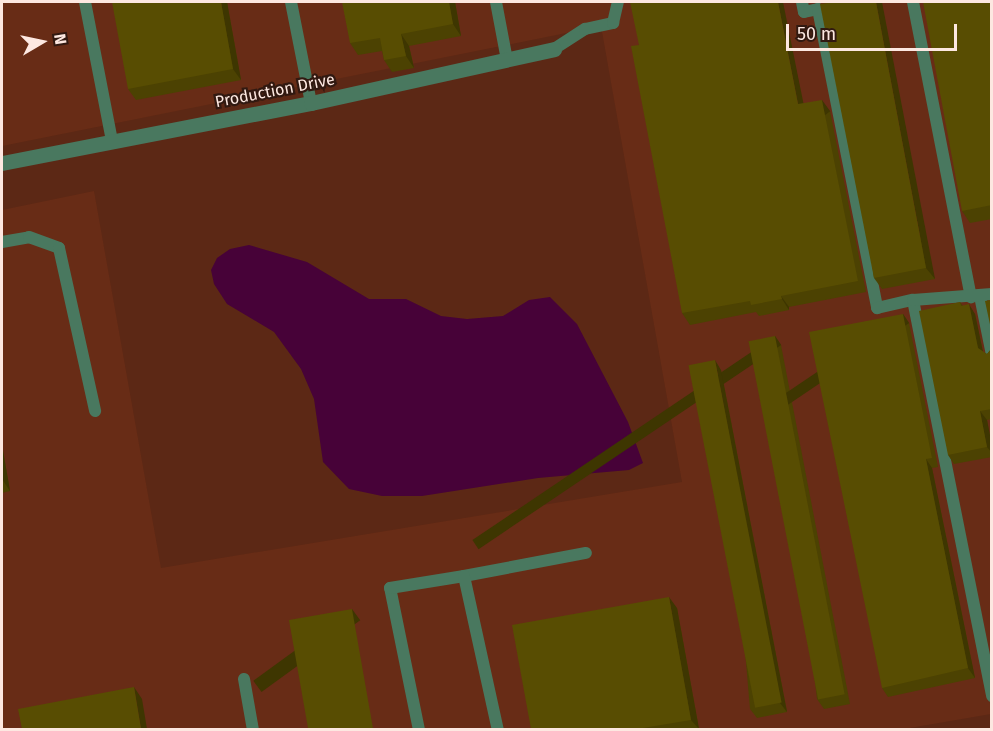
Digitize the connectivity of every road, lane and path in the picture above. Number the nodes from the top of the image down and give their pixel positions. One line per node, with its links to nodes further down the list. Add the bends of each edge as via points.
1 (85, 2): 10 (lane)
2 (291, 2): 9 (lane)
3 (496, 2): 8 (lane)
4 (618, 2): 7 (lane, via 613,23 585,29)
5 (802, 2): 14 (lane, via 804,12 824,8 877,308)
6 (913, 2): 13 (lane)
7 (554, 50): 8 (street, Production Drive)
8 (507, 60): 9 (street, Production Drive)
9 (311, 103): 10 (street, Production Drive)
10 (112, 141): 11 (street, Production Drive)
11 (2, 162)
12 (2, 242): 16 (lane, via 29,237 59,248)
13 (981, 296): 14 (lane); 15 (lane)
14 (913, 300): 20 (lane)
15 (992, 355)
16 (94, 411)
17 (586, 553): 18 (lane)
18 (464, 576): 22 (lane, via 390,588); 23 (lane)
19 (244, 679): 21 (lane)
20 (992, 696)
21 (254, 729)
22 (419, 729)
23 (498, 729)

